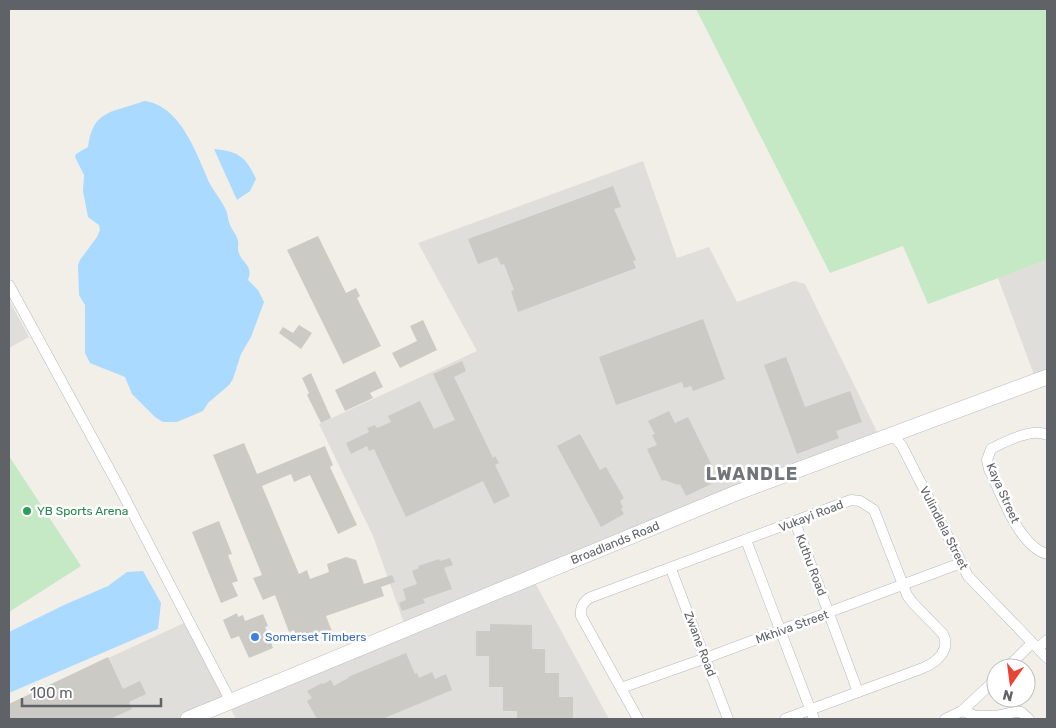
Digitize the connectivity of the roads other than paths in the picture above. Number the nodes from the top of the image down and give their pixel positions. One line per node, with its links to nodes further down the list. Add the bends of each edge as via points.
1 (9, 285): 21 (street)
2 (1047, 378): 3 (main road, Broadlands Road)
3 (892, 434): 8 (street, Vulindlela Street, via 902,446); 21 (main road, Broadlands Road, via 736,493)
4 (1047, 435): 7 (street, Kaya Street, via 1032,433 999,445 991,449 987,460 1018,528 1034,548)
5 (795, 522): 6 (street, Vukayi Road); 10 (street, Vukayi Road, via 851,500 868,505 878,516); 11 (street, Kuthu Road)
6 (746, 540): 9 (street, Vukayi Road); 12 (street)
7 (1047, 554)
8 (961, 563): 10 (street, Mkhiva Street); 14 (street, Vulindlela Street, via 974,583)
9 (671, 569): 15 (street, Zwane Road); 18 (street, Vukayi Road, via 589,598 581,606 581,616)
10 (904, 585): 11 (street, Mkhiva Street); 20 (street, Vukayi Road, via 912,602 943,634 945,650 930,665)
11 (830, 613): 12 (street, Mkhiva Street); 20 (street, Kuthu Road)
12 (782, 630): 15 (street, Mkhiva Street); 23 (street)
13 (1047, 640): 14 (street)
14 (1035, 645): 16 (street); 17 (street, Vulindlela Street)
15 (706, 658): 18 (street, Mkhiva Street); 26 (street, Zwane Road)
16 (1019, 658)
17 (1047, 658)
18 (621, 688): 25 (street, Vukayi Road)
19 (986, 689): 22 (street)
20 (858, 692): 23 (street, Vukayi Road)
21 (230, 700): 24 (main road, Broadlands Road)
22 (962, 712): 28 (street); 29 (street, via 976,716 1021,712)
23 (812, 715): 27 (street, Vukayi Road)
24 (188, 719)
25 (638, 719)
26 (728, 719)
27 (785, 719)
28 (945, 719)
29 (1029, 719)

